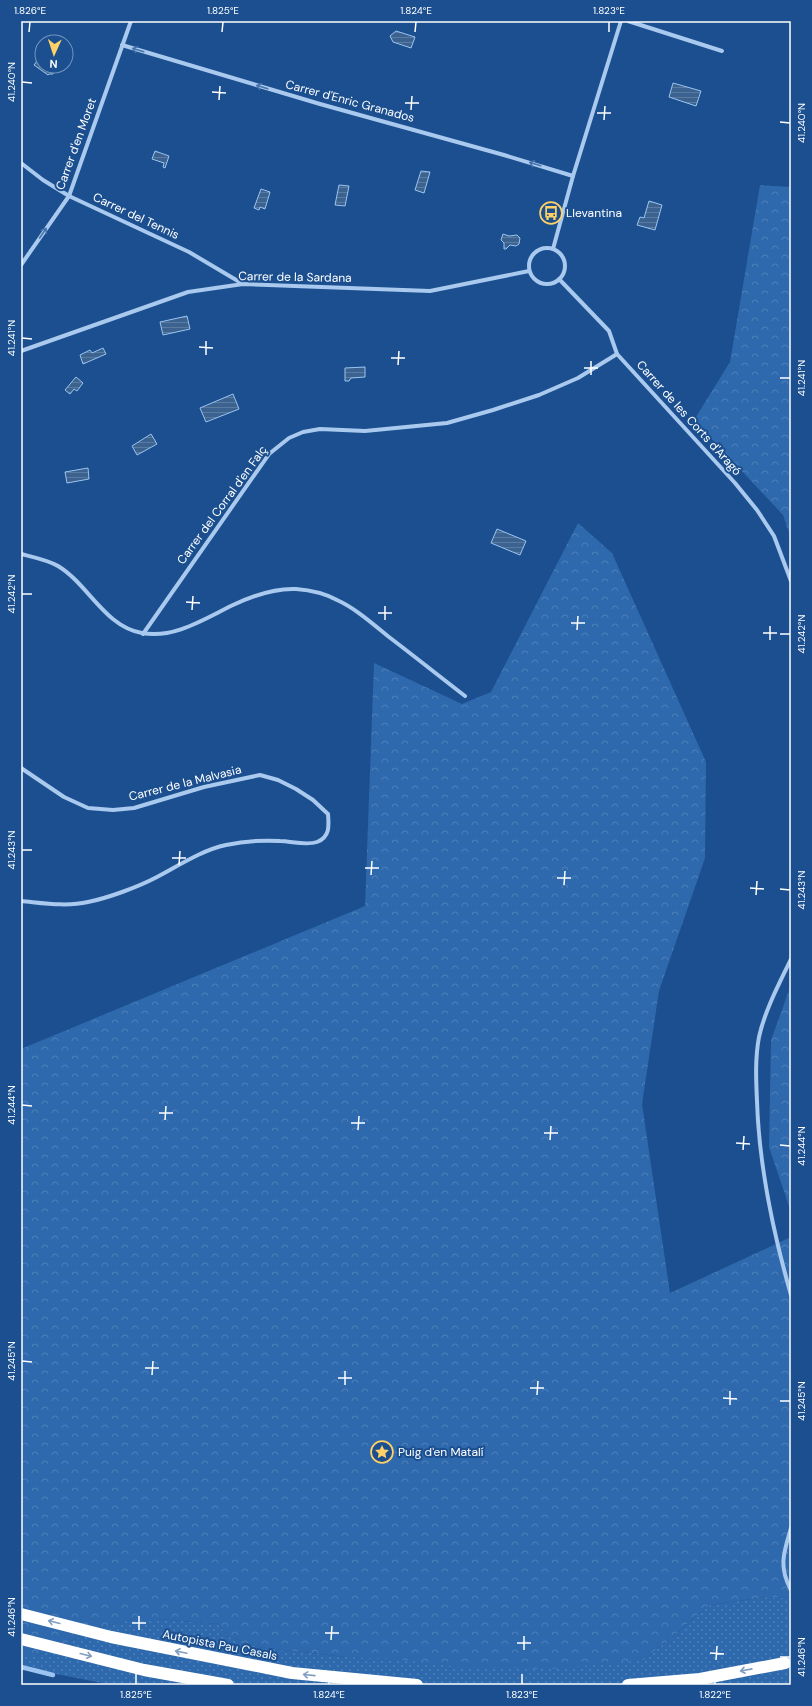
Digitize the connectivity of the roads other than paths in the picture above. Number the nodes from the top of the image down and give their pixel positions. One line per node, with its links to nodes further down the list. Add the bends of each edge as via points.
1 (131, 21): 4 (street, Carrer d'en Moret)
2 (621, 21): 7 (street)
3 (628, 21): 5 (street)
4 (122, 45): 7 (street, Carrer d'Enric Granados, one-way to 4); 8 (street, Carrer d'en Moret)
5 (722, 51)
6 (21, 163): 8 (street, Carrer del Tennis)
7 (573, 176): 9 (street)
8 (69, 196): 10 (street, Carrer d'en Moret, one-way to 8); 13 (street, Carrer del Tennis, via 189,252)
9 (553, 249): 11 (street, via 545,248 531,256); 12 (street, via 564,260 565,270)
10 (21, 265)
11 (529, 271): 12 (street, via 535,279 543,283); 13 (street, Carrer de la Sardana, via 430,291)
12 (559, 279): 15 (street, Carrer de les Corts d'Aragó, via 609,331)
13 (243, 284): 14 (street, Carrer de la Sardana, via 188,292)
14 (21, 351)
15 (617, 354): 17 (street, Carrer de les Corts d'Aragó, via 757,510 774,536); 18 (street, Carrer del Corral d'en Falç, via 578,378 540,395 448,423 365,431 320,429 289,438 269,454)
16 (21, 554): 18 (street, via 58,565 121,625)
17 (791, 581)
18 (143, 634): 19 (street, via 177,631 256,595 276,590 297,589 337,599)
19 (465, 696)
20 (21, 768): 21 (street, Carrer de la Malvasia, via 64,797 88,808 134,808 204,787 260,775 296,789 328,814 328,832 315,842 261,841 223,845 154,878 87,902)
21 (21, 902)
22 (791, 959): 23 (street, via 770,1003 759,1037 755,1074 761,1156 780,1255)
23 (791, 1295)
24 (791, 1528): 25 (street, via 783,1555 784,1577)
25 (791, 1590)
26 (21, 1614): 30 (highway, Autopista Pau Casals, one-way to 26, via 292,1673 111,1637)
27 (21, 1640): 29 (highway, one-way to 29, via 144,1670)
28 (785, 1663): 31 (highway, one-way to 31, via 700,1679)
29 (228, 1685)
30 (417, 1685)
31 (628, 1685)

